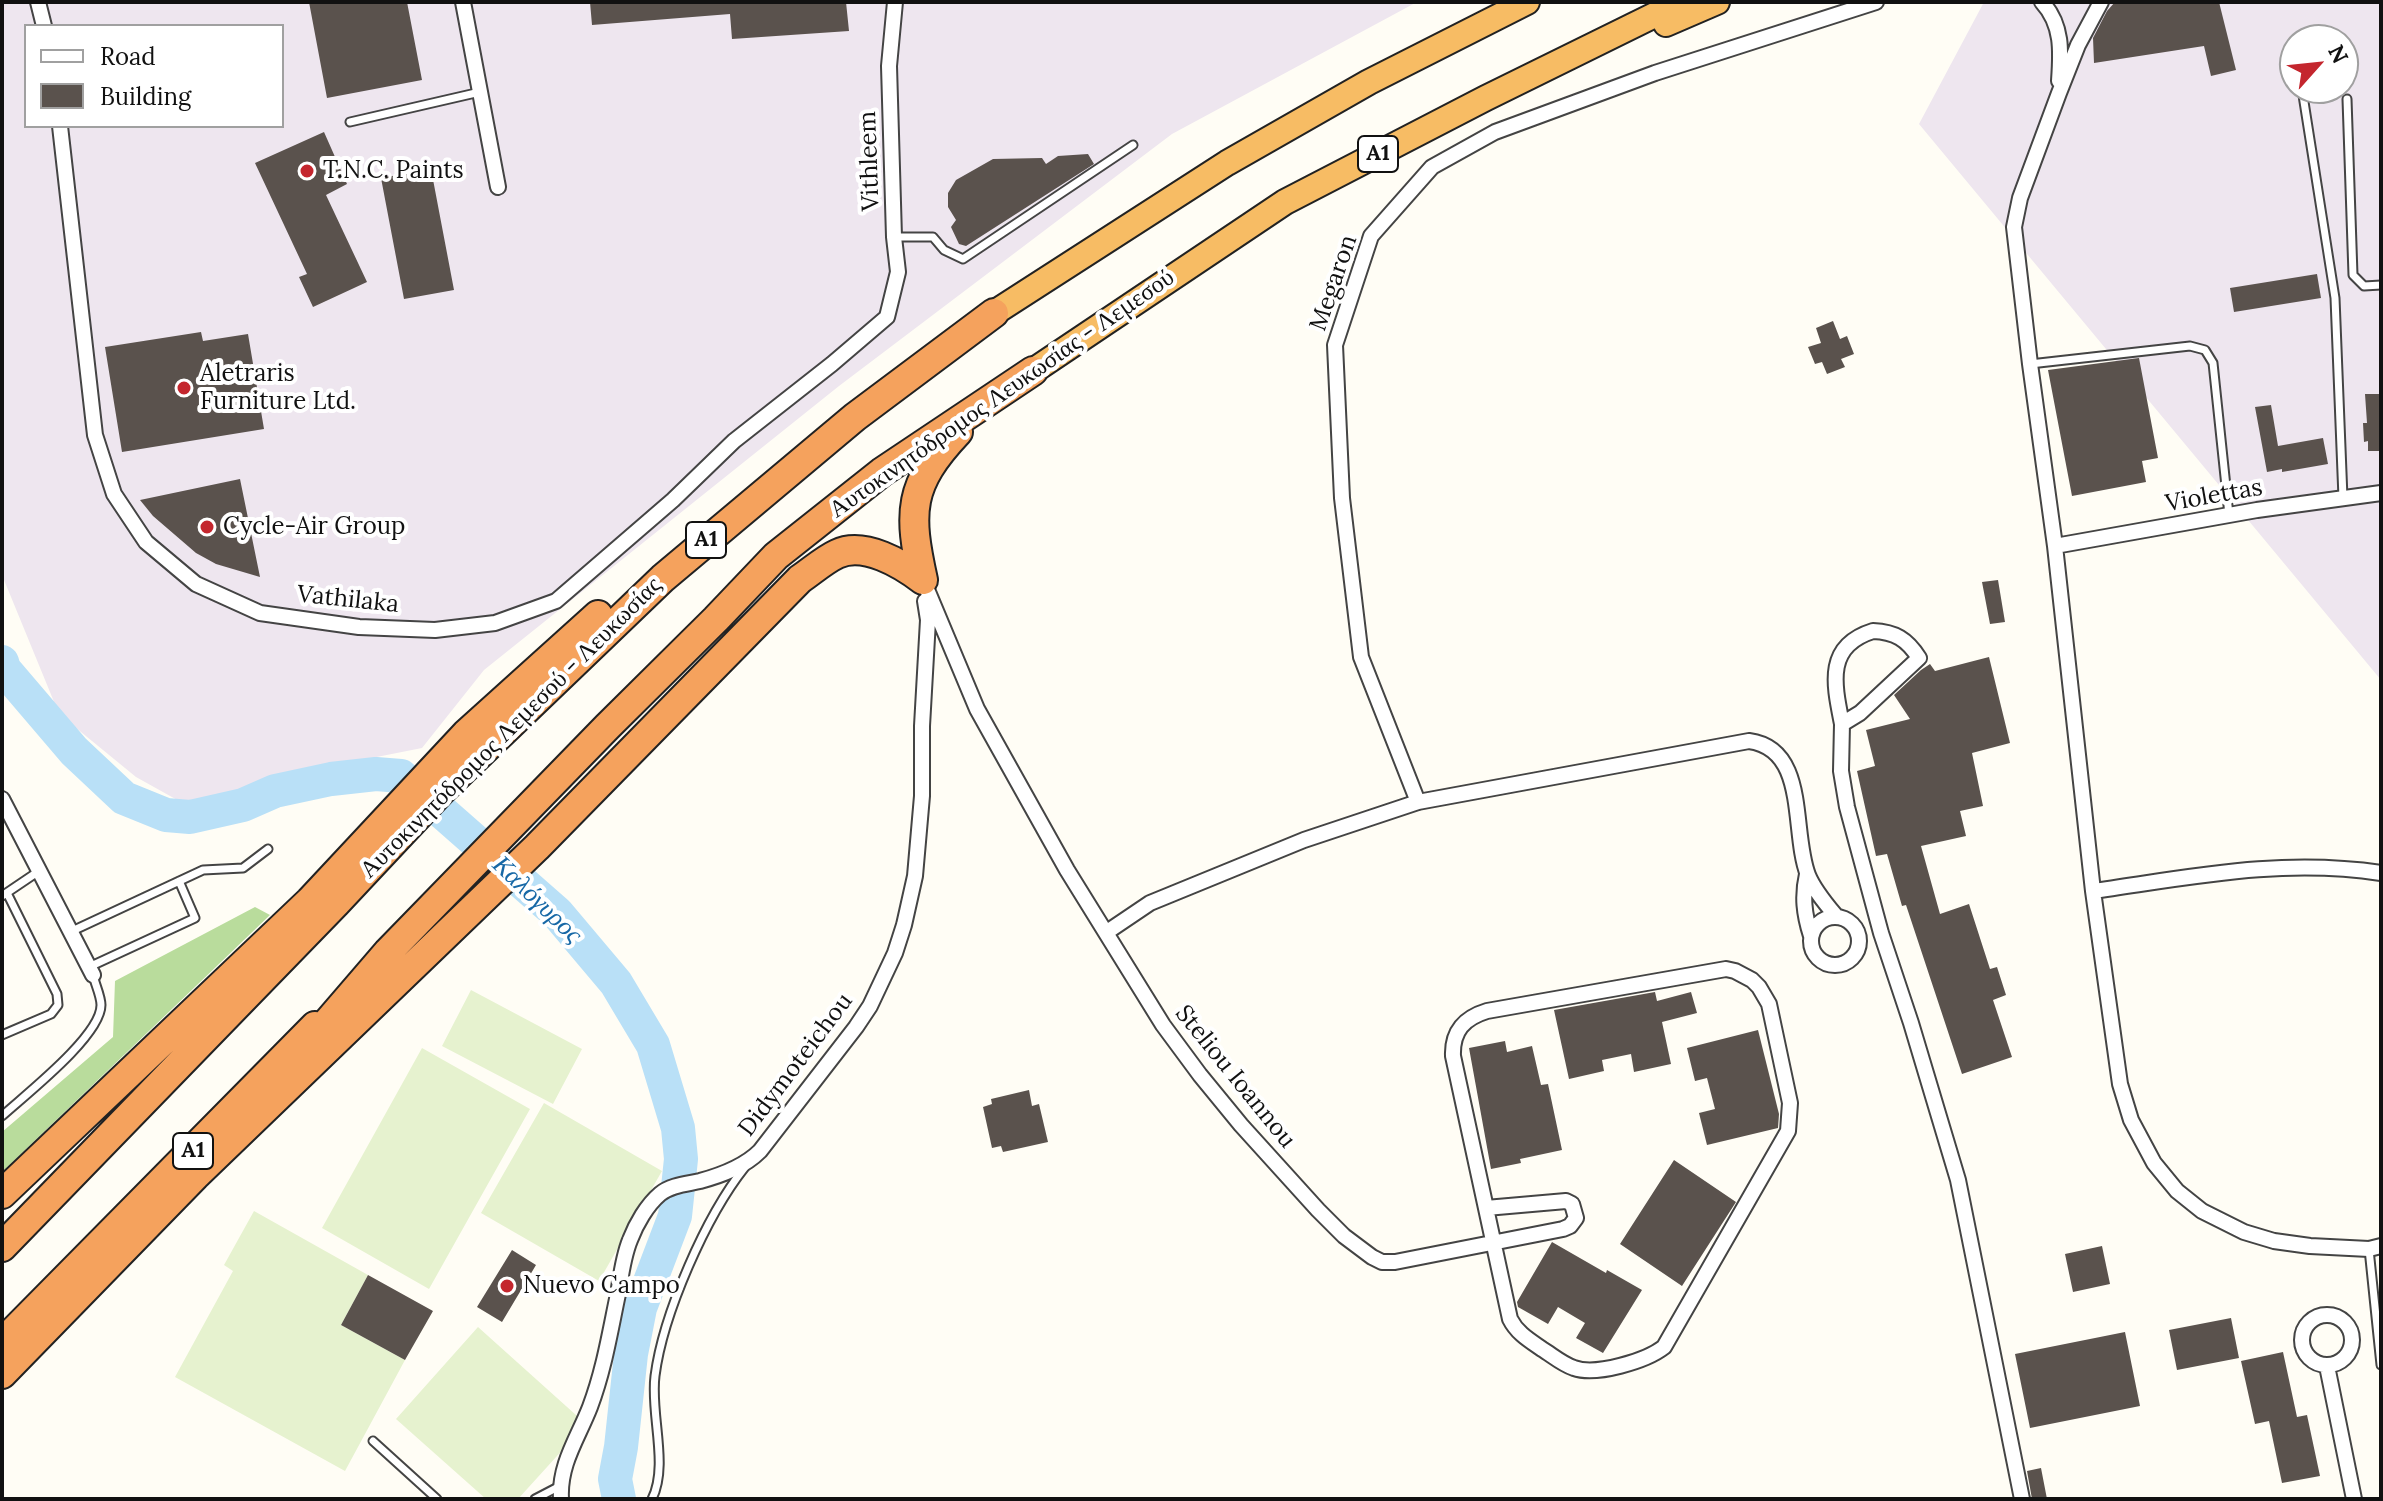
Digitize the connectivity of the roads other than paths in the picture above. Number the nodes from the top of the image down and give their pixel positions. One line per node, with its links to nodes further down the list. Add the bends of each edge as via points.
1 (38, 2): 10 (street)
2 (463, 2): 12 (street)
3 (895, 2): 20 (street, Vithleem, via 889,66)
4 (1527, 2): 22 (highway, Αυτοκινητόδρομος Λεμεσού - Λευκωσίας / A1, via 1369,82 1227,163)
5 (1681, 2): 11 (highway, Αυτοκινητόδρομος Λευκωσίας - Λεμεσού / A1)
6 (1717, 2): 11 (highway, via 1634,38)
7 (1876, 2): 34 (street, Megaron, via 1655,73 1495,132 1432,167 1371,236 1335,345 1342,498 1361,657)
8 (2042, 2): 13 (street, via 2059,37)
9 (2101, 2): 13 (street)
10 (44, 24)
11 (1562, 60): 25 (highway, Αυτοκινητόδρομος Λευκωσίας - Λεμεσού / A1, via 1285,202)
12 (480, 92): 16 (lane); 19 (street)
13 (2059, 93): 24 (street, via 2014,227)
14 (2304, 104): 28 (lane, via 2335,298)
15 (2347, 104): 21 (lane, via 2353,275 2364,286)
16 (350, 122)
17 (60, 128): 23 (street, Vathilaka, via 95,435 114,494 146,542 196,584 260,613 359,627 435,630 495,623 556,601 734,441)
18 (1133, 145): 20 (lane, via 963,259 933,237)
19 (498, 187)
20 (894, 237): 23 (street, Vithleem, via 898,272)
21 (2381, 285)
22 (994, 313): 42 (highway, Αυτοκινητόδρομος Λεμεσού - Λευκωσίας / A1, via 855,417 663,578 434,785)
23 (887, 317)
24 (2030, 364): 29 (lane, via 2190,346 2205,350 2213,363); 30 (street)
25 (1033, 371): 26 (highway, Αυτοκινητόδρομος Λευκωσίας - Λεμεσού / A1)
26 (986, 402): 31 (highway, via 941,450 916,496 913,519); 49 (highway, Αυτοκινητόδρομος Λευκωσίας - Λεμεσού / A1, via 882,472 776,556)
27 (2381, 493): 28 (street, Violettas)
28 (2343, 498): 29 (street, Violettas)
29 (2229, 515): 30 (street, Violettas)
30 (2055, 546): 40 (street)
31 (923, 580): 45 (street, Steliou Ioannou, via 977,709); 53 (street, Didymoteichou, via 928,620 922,796 915,876 904,925 870,1006); 54 (highway, via 902,564 868,551 839,553 800,579 537,847)
32 (1842, 724): 32 (street, via 1919,658 1900,637 1873,631 1847,644 1835,670); 46 (street, via 1843,790)
33 (2, 799): 36 (street)
34 (1418, 802): 38 (street, via 1759,742 1774,750 1787,768); 45 (street, via 1304,840 1150,903)
35 (268, 849): 39 (lane, via 243,868 203,870)
36 (39, 871): 41 (lane); 44 (street)
37 (2381, 873): 40 (street, via 2283,866)
38 (1807, 874): 43 (street); 47 (street, via 1804,907)
39 (179, 881): 44 (lane); 50 (lane, via 195,918)
40 (2093, 891): 59 (street, via 2120,1084 2131,1120 2154,1163 2202,1211 2244,1232 2290,1244)
41 (5, 894): 51 (lane, via 58,1005 51,1014)
42 (329, 895): 55 (highway); 58 (highway, Αυτοκινητόδρομος Λεμεσού - Λευκωσίας / A1)
43 (1836, 916): 47 (street, via 1821,921); 48 (street, via 1852,922)
44 (70, 932): 50 (street)
45 (1107, 932): 57 (street, Steliou Ioannou, via 1200,1075 1359,1249 1382,1262 1395,1262)
46 (1881, 933): 48 (street); 69 (street, via 1958,1180)
47 (1811, 936): 48 (street, via 1816,957 1838,965 1857,952)
48 (1859, 936)
49 (385, 955): 54 (highway); 60 (highway, Αυτοκινητόδρομος Λευκωσίας - Λεμεσού / A1)
50 (91, 971): 52 (lane, via 101,1006 93,1027)
51 (2, 1035)
52 (2, 1116)
53 (751, 1160): 65 (street, Didymoteichou, via 675,1187 649,1207 630,1241 605,1364 564,1464); 68 (lane, via 713,1215 665,1335 655,1376 659,1465)
54 (195, 1176): 63 (highway)
55 (2, 1194)
56 (1486, 1208): 57 (street); 57 (street, Steliou Ioannou, via 1562,1201 1572,1204 1576,1213 1567,1228); 57 (street, via 1453,1056 1454,1039 1468,1018 1715,970 1735,971 1759,987 1769,1004 1790,1123 1664,1347 1645,1359 1597,1370 1564,1364 1513,1324)
57 (1493, 1244)
58 (2, 1247)
59 (2375, 1248): 61 (lane)
60 (2, 1343)
61 (2381, 1365)
62 (2327, 1366): 70 (street)
63 (2, 1374)
64 (373, 1441): 66 (lane)
65 (561, 1492): 67 (lane)
66 (437, 1499)
67 (535, 1499)
68 (652, 1499)
69 (2022, 1499)
70 (2354, 1499)

